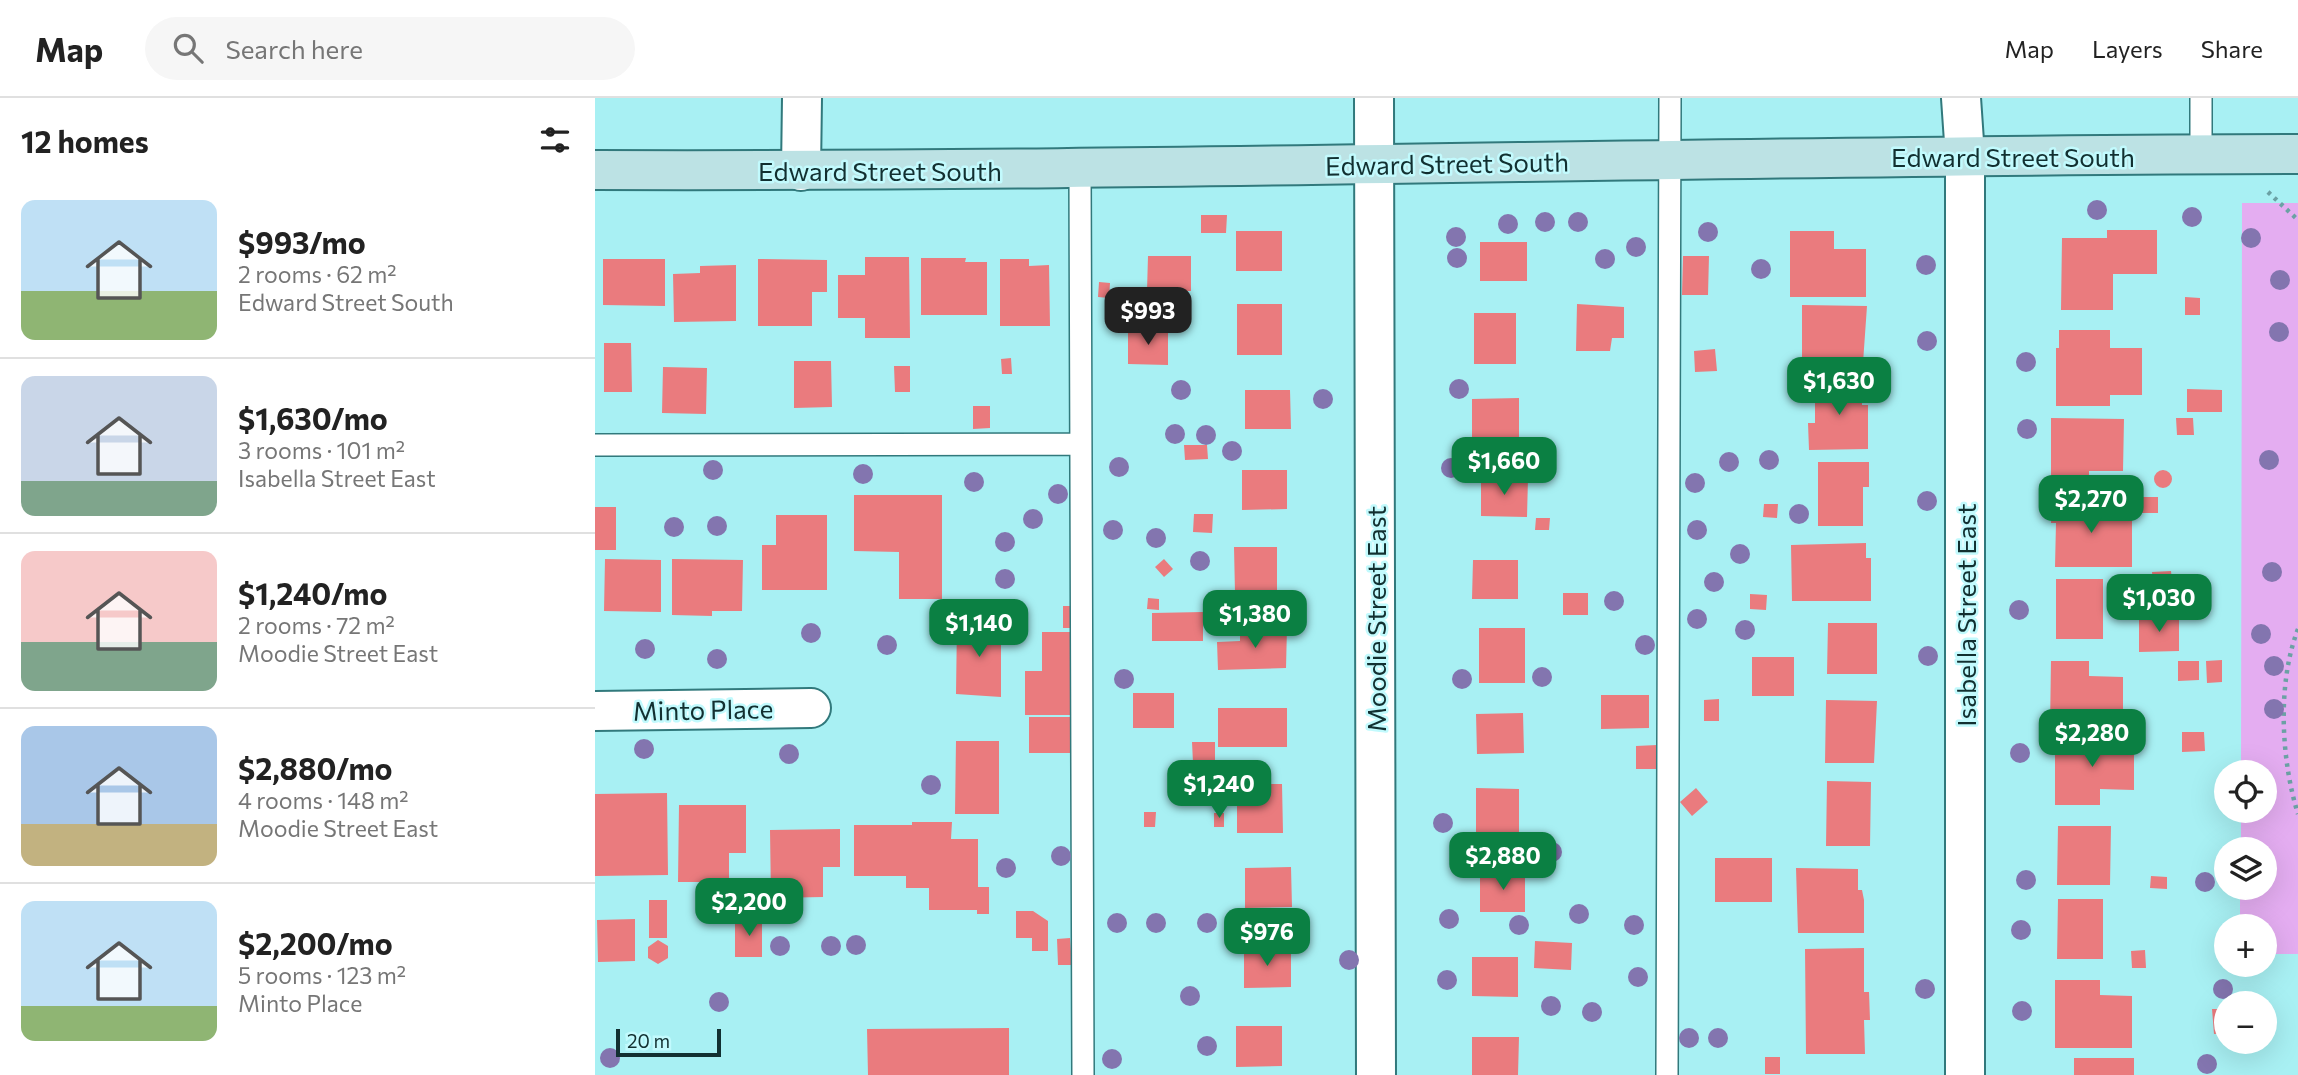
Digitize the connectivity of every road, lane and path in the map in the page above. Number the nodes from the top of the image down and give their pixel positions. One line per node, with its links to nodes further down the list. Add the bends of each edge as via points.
1 (802, 98): 13 (street)
2 (1374, 98): 10 (street, Moodie Street East)
3 (1670, 98): 9 (lane)
4 (1961, 98): 8 (street, Isabella Street East)
5 (2201, 98): 7 (lane)
6 (2298, 154): 7 (main road, Edward Street South)
7 (2201, 155): 8 (main road, Edward Street South)
8 (1965, 156): 9 (main road, Edward Street South); 23 (street, Isabella Street East)
9 (1671, 159): 10 (main road, Edward Street South); 22 (lane)
10 (1374, 164): 11 (main road, Edward Street South); 21 (street, Moodie Street East)
11 (1080, 169): 13 (main road, Edward Street South); 14 (lane)
12 (595, 170): 13 (main road, Edward Street South)
13 (801, 171)
14 (1079, 444): 15 (lane); 20 (lane)
15 (595, 445)
16 (2298, 629): 19 (path, via 2287,678 2285,717)
17 (811, 708): 18 (street, Minto Place)
18 (595, 711)
19 (2298, 814)
20 (1083, 1075)
21 (1376, 1075)
22 (1667, 1075)
23 (1965, 1075)

